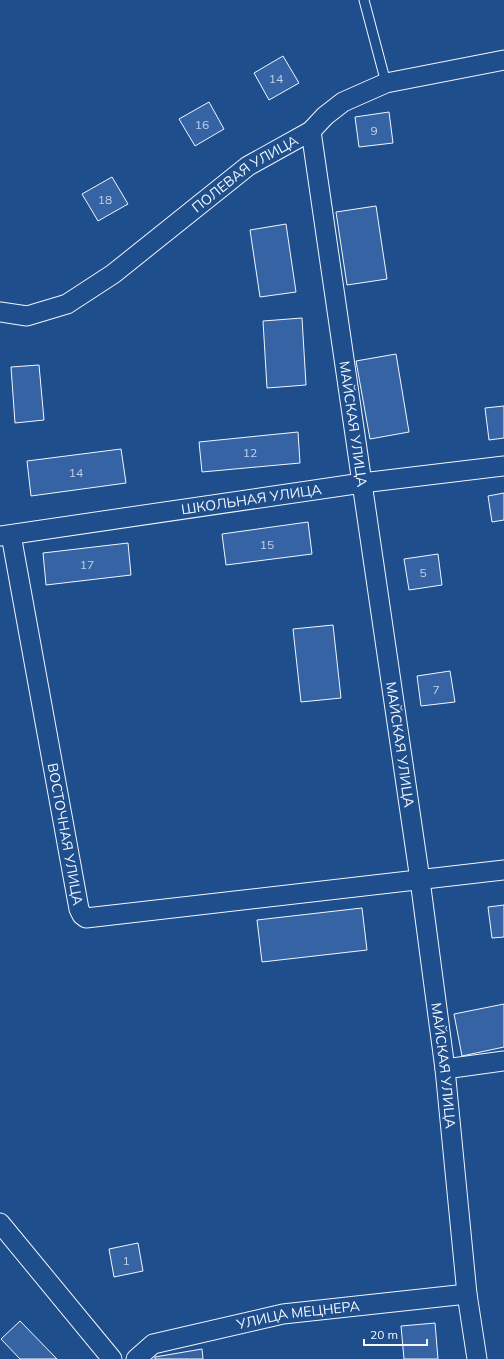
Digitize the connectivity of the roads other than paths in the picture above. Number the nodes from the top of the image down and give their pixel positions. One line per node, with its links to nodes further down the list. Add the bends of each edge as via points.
1 (364, 0): 3 (lane)
2 (504, 60): 3 (street, ПОЛЕВАЯ УЛИЦА)
3 (386, 83): 4 (street, ПОЛЕВАЯ УЛИЦА, via 343,102 325,116)
4 (311, 132): 5 (street, ПОЛЕВАЯ УЛИЦА, via 248,166 113,274 67,304 27,316); 7 (street, МАЙСКАЯ УЛИЦА)
5 (0, 312)
6 (504, 466): 7 (street, ШКОЛЬНАЯ УЛИЦА)
7 (362, 483): 8 (street, ШКОЛЬНАЯ УЛИЦА); 10 (street, МАЙСКАЯ УЛИЦА)
8 (6, 536): 10 (street, ВОСТОЧНАЯ УЛИЦА, via 82,915 86,918)
9 (504, 870): 10 (street, ВОСТОЧНАЯ УЛИЦА)
10 (420, 880): 12 (street, МАЙСКАЯ УЛИЦА)
11 (504, 1061): 12 (street)
12 (445, 1070): 14 (street, МАЙСКАЯ УЛИЦА)
13 (0, 1223): 15 (street)
14 (467, 1294): 16 (street, УЛИЦА МЕЦНЕРА, via 282,1314 153,1344); 17 (street, МАЙСКАЯ УЛИЦА)
15 (112, 1359)
16 (136, 1359)
17 (477, 1359)

